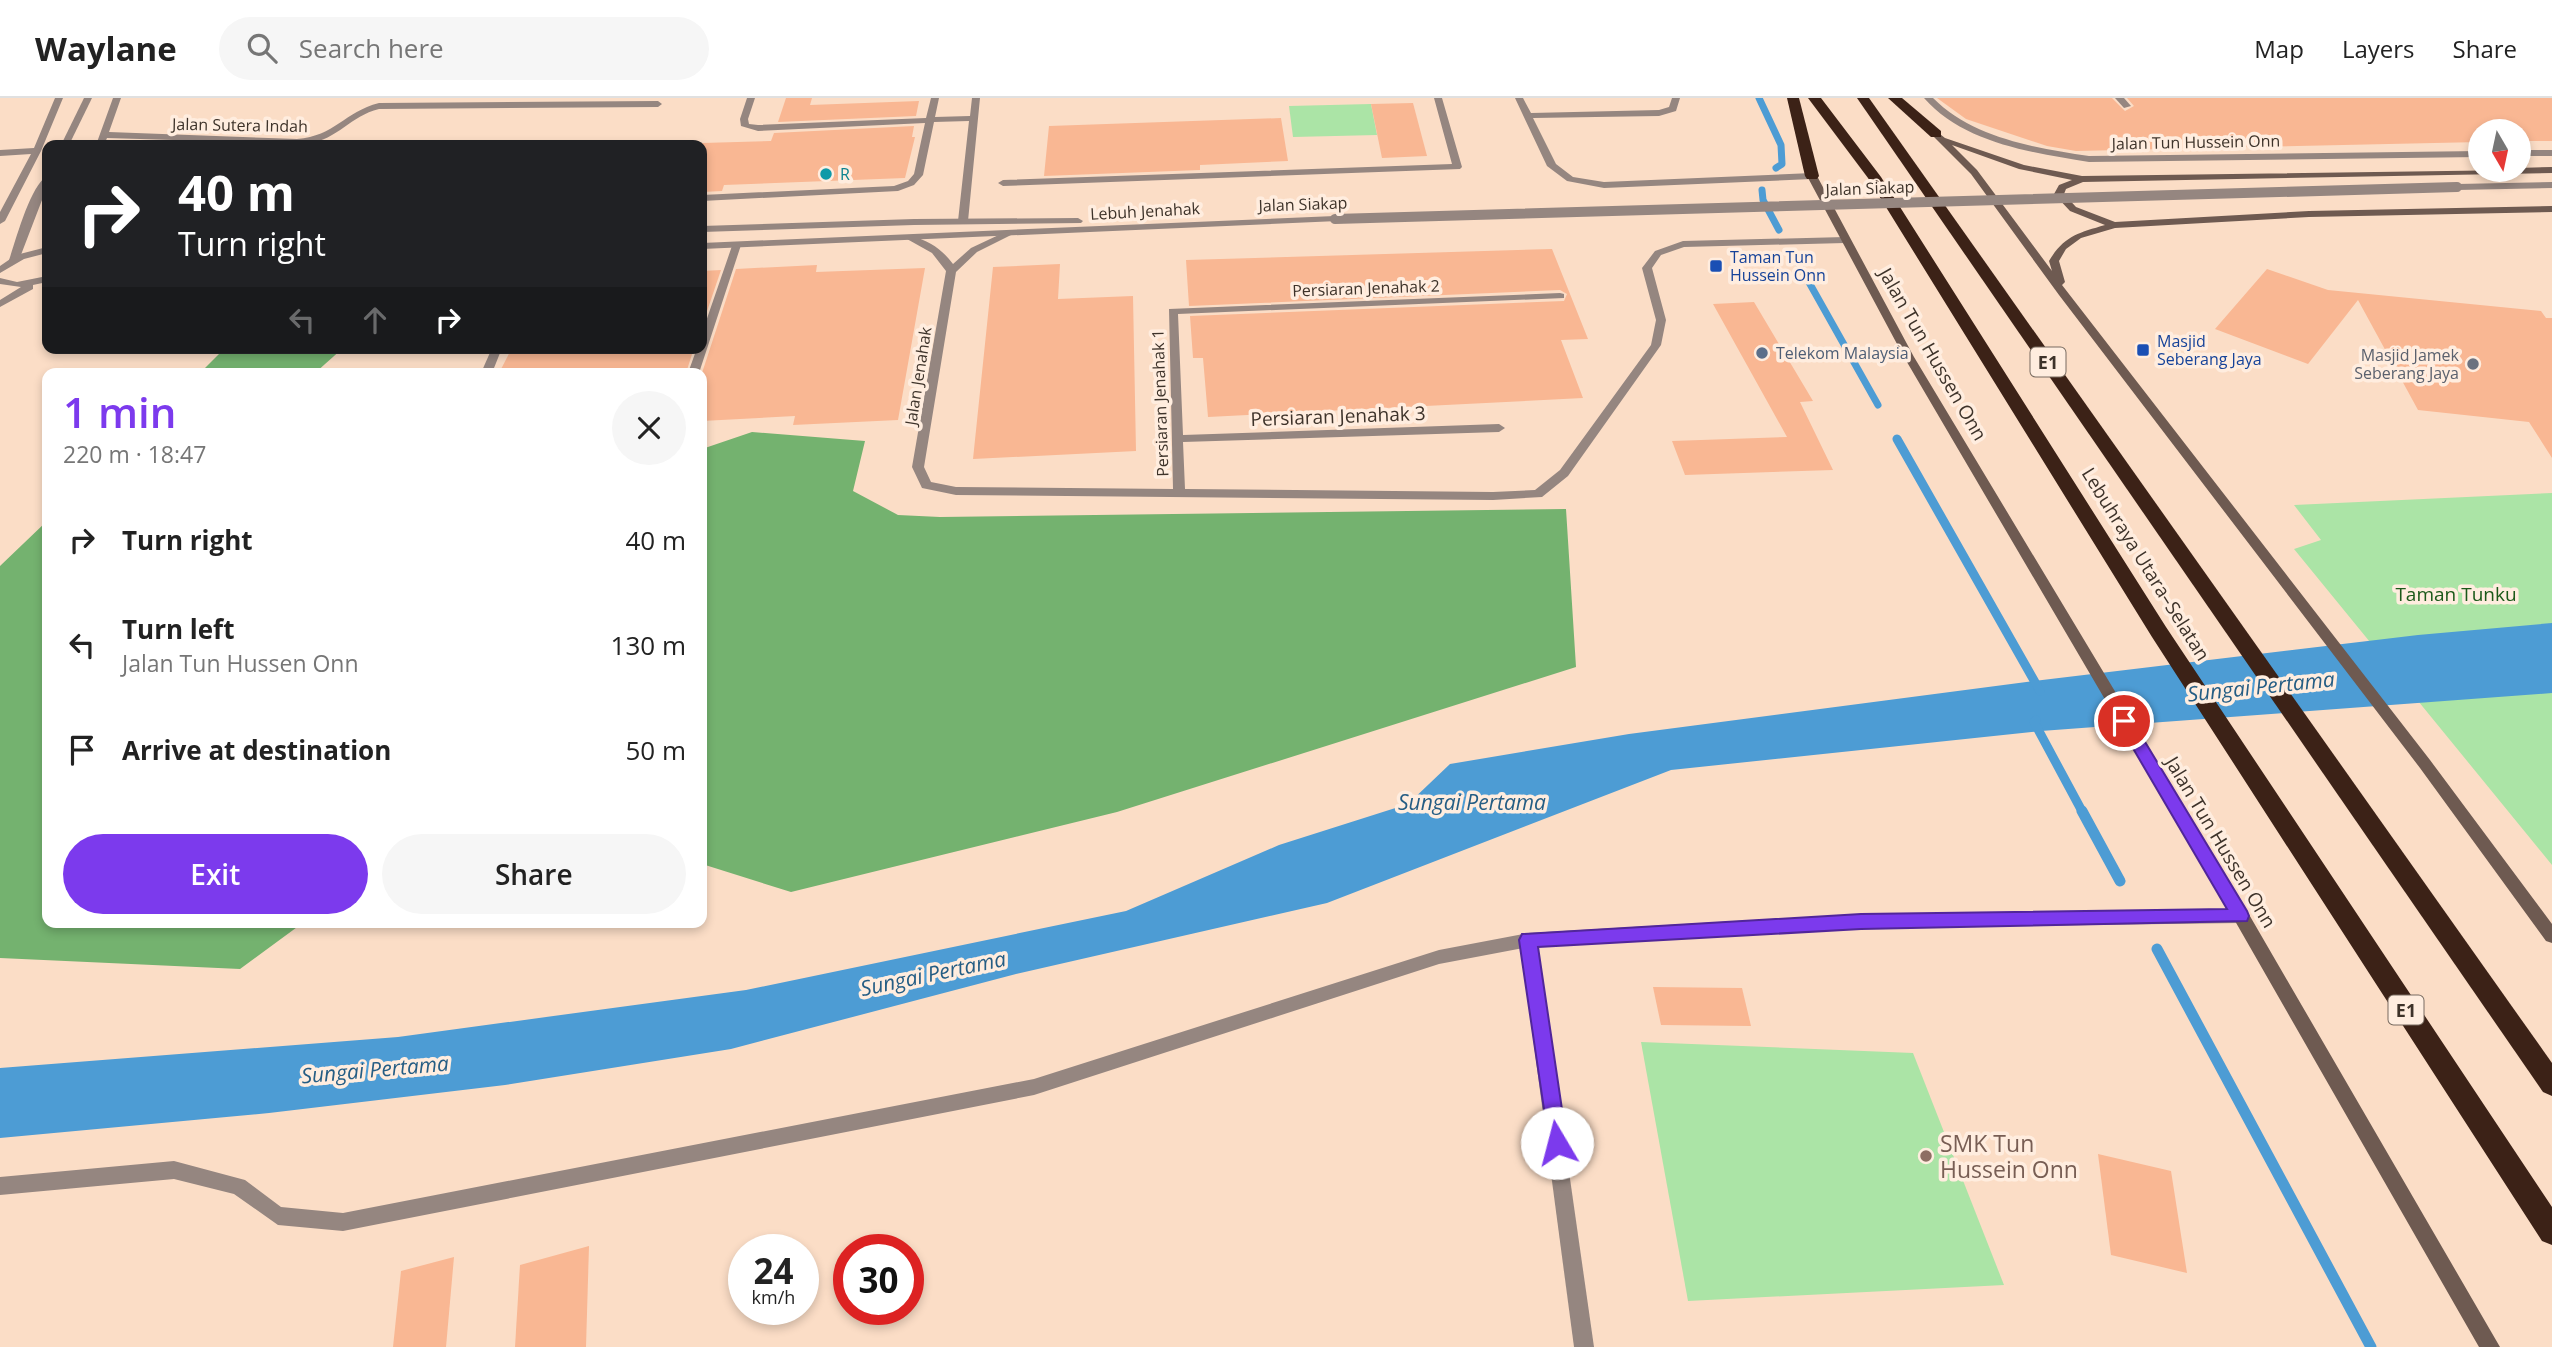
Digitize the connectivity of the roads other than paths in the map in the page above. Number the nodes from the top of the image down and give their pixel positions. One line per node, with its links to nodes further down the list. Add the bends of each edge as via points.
1 (59, 98): 27 (street)
2 (88, 98): 23 (street)
3 (117, 98): 22 (street)
4 (751, 98): 20 (street, via 745,126 758,128)
5 (935, 98): 20 (street)
6 (976, 98): 19 (street)
7 (1438, 98): 35 (street, via 1457,166)
8 (1519, 98): 18 (street)
9 (1676, 98): 18 (street, via 1673,109 1659,113)
10 (1793, 98): 33 (highway)
11 (1814, 98): 69 (highway, Lebuhraya Utara–Selatan / E1, via 1874,177 2159,632)
12 (1863, 98): 67 (highway, Lebuhraya Utara–Selatan / E1)
13 (1894, 98): 21 (highway)
14 (1928, 98): 31 (street, Jalan Tun Hussein Onn, via 1937,110 1968,127 2059,155 2089,159)
15 (2119, 98): 17 (street)
16 (658, 104): 26 (street, Jalan Sutera Indah, via 379,106 352,115 334,133)
17 (2127, 106)
18 (1527, 116): 33 (street, via 1552,166 1570,179 1604,185)
19 (974, 118): 20 (street); 41 (street)
20 (931, 121): 38 (street, via 918,175 895,189)
21 (1936, 134): 34 (main road, via 2022,167); 56 (main road, via 1974,172)
22 (105, 135): 24 (street); 25 (street, Jalan Sutera Indah)
23 (67, 140)
24 (102, 140)
25 (241, 140)
26 (317, 140)
27 (37, 151): 28 (street); 40 (street)
28 (0, 153)
29 (2531, 153): 30 (street)
30 (2552, 153)
31 (2468, 154)
32 (2552, 170): 34 (main road)
33 (1812, 176): 47 (main road, Jalan Tun Hussen Onn)
34 (2082, 179): 43 (main road, via 2062,187 2059,194 2085,216)
35 (1003, 183)
36 (2552, 184): 42 (street, Jalan Siakap, bridge)
37 (42, 188): 51 (street)
38 (707, 198)
39 (2552, 209): 43 (main road, via 2309,214)
40 (0, 221)
41 (963, 222): 42 (street, Lebuh Jenahak); 44 (street, Lebuh Jenahak)
42 (1209, 223): 45 (street, Lebuh Jenahak)
43 (2114, 225): 56 (main road, via 2078,236 2062,247 2054,261)
44 (707, 229)
45 (1008, 234): 46 (street, Lebuh Jenahak); 53 (street, via 974,250)
46 (912, 239): 48 (street, Lebuh Jenahak); 53 (street, via 932,247)
47 (1845, 240): 63 (street, via 1683,244 1658,253 1647,268 1661,320 1657,345 1564,473 1538,494); 64 (main road, Jalan Tun Hussen Onn, via 1909,357)
48 (736, 245): 49 (street, Lebuh Jenahak); 60 (street)
49 (707, 246)
50 (42, 252): 51 (street)
51 (14, 260): 52 (street)
52 (0, 270)
53 (951, 271): 63 (street, Jalan Jenahak, via 919,467 926,485 956,491)
54 (0, 281): 55 (street, via 17,285)
55 (42, 281): 58 (street)
56 (2063, 293): 65 (main road)
57 (1560, 296): 59 (street, Persiaran Jenahak 2)
58 (0, 304)
59 (1173, 311): 62 (street, Persiaran Jenahak 1)
60 (707, 333)
61 (1499, 428): 62 (street, Persiaran Jenahak 3)
62 (1178, 439): 63 (street, Persiaran Jenahak 1)
63 (1179, 494)
64 (2241, 916): 66 (street, via 1861,921); 71 (main road, Jalan Tun Hussen Onn)
65 (2552, 936)
66 (1528, 940): 68 (street, via 1439,957 1034,1087 343,1222 278,1216 239,1186 174,1170); 70 (street)
67 (2552, 1084)
68 (0, 1186)
69 (2552, 1231)
70 (1584, 1347)
71 (2490, 1347)

